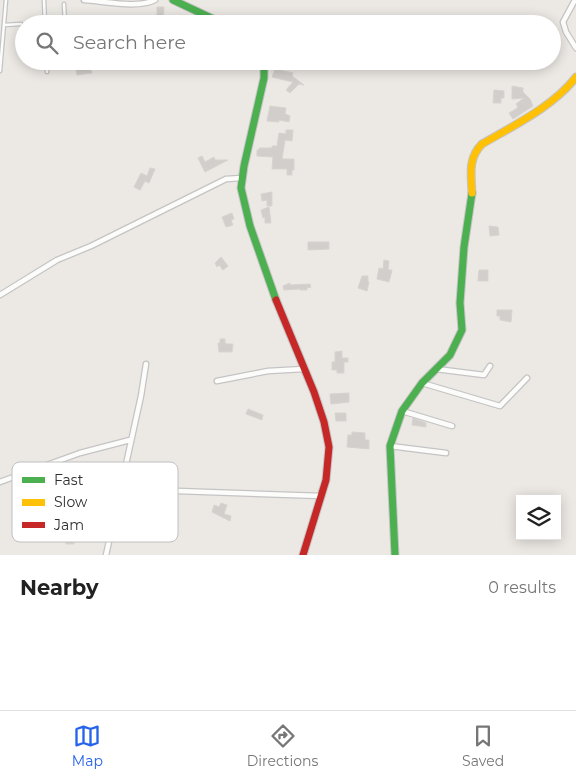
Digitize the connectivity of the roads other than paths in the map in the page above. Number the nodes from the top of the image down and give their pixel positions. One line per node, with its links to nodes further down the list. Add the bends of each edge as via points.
1 (6, 0): 12 (lane)
2 (44, 0): 8 (lane)
3 (84, 0): 4 (street, via 139,4)
4 (155, 0)
5 (173, 0): 10 (street)
6 (575, 0): 13 (street, via 563,22)
7 (64, 4): 9 (lane)
8 (45, 15)
9 (65, 15)
10 (205, 15)
11 (15, 24): 12 (lane)
12 (4, 25): 15 (lane)
13 (576, 48)
14 (264, 70): 17 (street)
15 (0, 71)
16 (576, 78): 22 (street, via 535,113 482,144 475,152 470,166 472,196 464,247 460,303 462,330 450,355)
17 (242, 178): 18 (street, via 226,179 57,260); 21 (street, via 241,188 250,226)
18 (0, 295)
19 (146, 364): 28 (street)
20 (490, 366): 22 (street, via 484,375)
21 (304, 369): 24 (street, via 268,371); 36 (street, via 324,422 329,447)
22 (436, 369): 25 (street)
23 (527, 378): 25 (street, via 500,406)
24 (217, 380)
25 (422, 383): 26 (street)
26 (402, 411): 27 (street); 29 (street)
27 (452, 426)
28 (130, 440): 31 (street); 32 (street)
29 (390, 446): 30 (street); 40 (street)
30 (446, 453)
31 (57, 462)
32 (126, 462)
33 (12, 478): 34 (street)
34 (0, 482)
35 (178, 491): 36 (street)
36 (322, 496): 39 (street)
37 (109, 542): 38 (street)
38 (106, 555)
39 (302, 555)
40 (395, 555)

